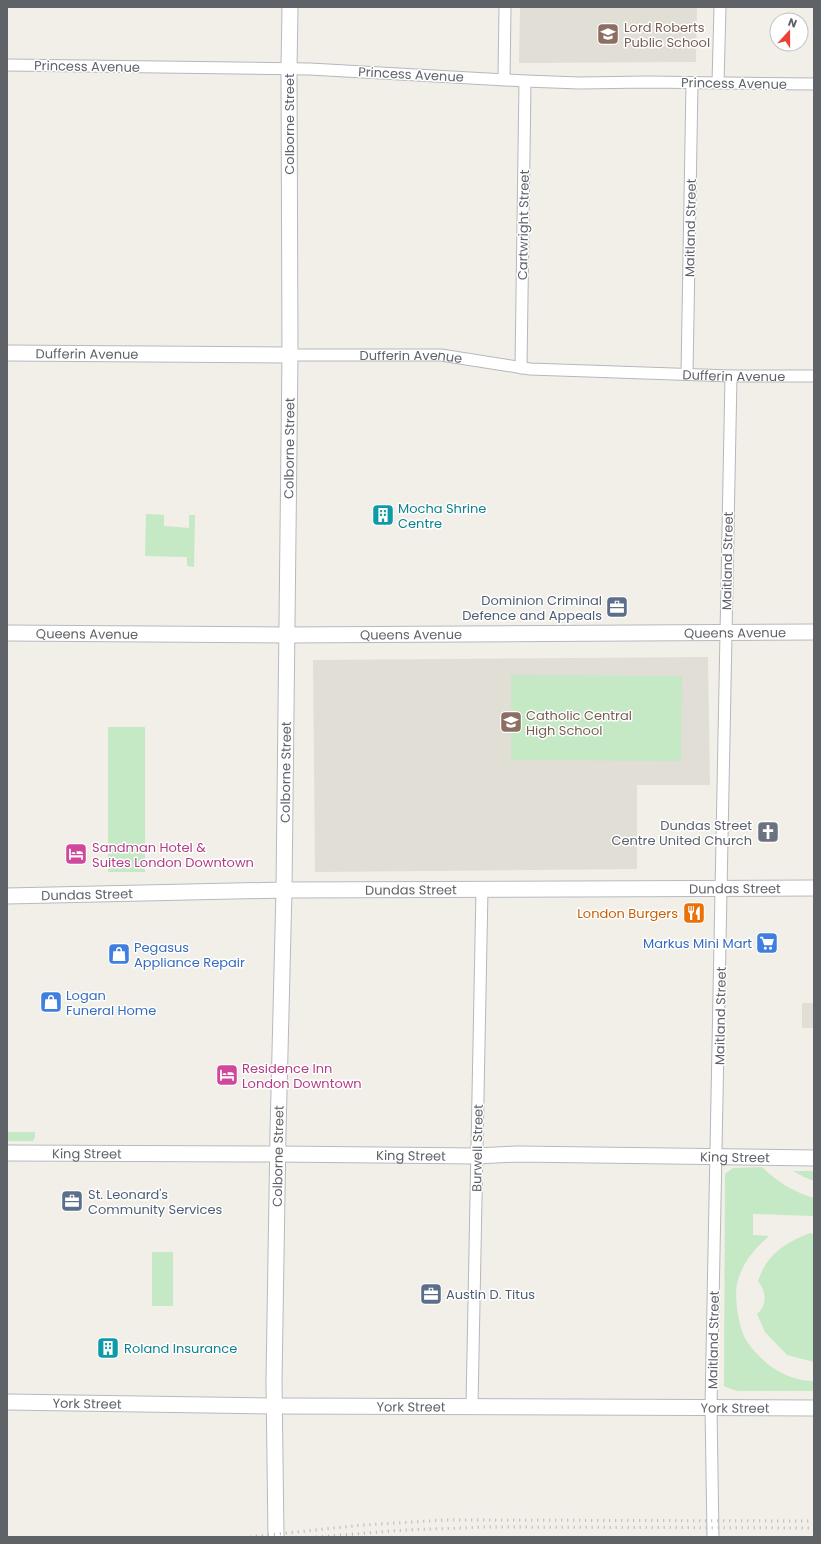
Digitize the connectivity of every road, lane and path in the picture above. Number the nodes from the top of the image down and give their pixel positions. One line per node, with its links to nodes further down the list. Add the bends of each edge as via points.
1 (290, 7): 5 (main road, Colborne Street)
2 (505, 7): 6 (street)
3 (720, 7): 9 (street)
4 (7, 65): 5 (street, Princess Avenue)
5 (288, 69): 6 (street, Princess Avenue); 12 (main road, Colborne Street)
6 (504, 79): 7 (street, Princess Avenue)
7 (525, 81): 8 (street, Princess Avenue); 13 (street, Cartwright Street)
8 (692, 83): 9 (street, Princess Avenue); 14 (street, Maitland Street)
9 (718, 83): 10 (street, Princess Avenue)
10 (814, 84)
11 (7, 353): 12 (main road, Dufferin Avenue)
12 (290, 355): 13 (street, Dufferin Avenue, via 441,355); 20 (main road, Colborne Street)
13 (521, 368): 14 (street, Dufferin Avenue)
14 (687, 374): 15 (street, Dufferin Avenue)
15 (731, 376): 16 (street, Dufferin Avenue); 17 (street, Maitland Street)
16 (814, 376)
17 (725, 632): 18 (main road, Queens Avenue); 20 (main road, Queens Avenue); 21 (street, Maitland Street)
18 (814, 632)
19 (7, 633): 20 (main road, Queens Avenue)
20 (286, 635): 24 (main road, Colborne Street)
21 (722, 888): 22 (main road, Dundas Street); 23 (main road, Dundas Street); 29 (street, Maitland Street)
22 (814, 888)
23 (482, 889): 24 (main road, Dundas Street); 28 (street, Burwell Street)
24 (284, 890): 25 (main road, Dundas Street); 27 (main road, Colborne Street)
25 (7, 896)
26 (7, 1153): 27 (main road, King Street)
27 (278, 1154): 28 (main road, King Street); 32 (main road, Colborne Street)
28 (477, 1156): 29 (main road, King Street); 33 (street, Burwell Street)
29 (717, 1156): 30 (main road, King Street); 34 (street, Maitland Street)
30 (814, 1158)
31 (7, 1402): 32 (main road, York Street)
32 (274, 1406): 33 (main road, York Street); 36 (main road, Colborne Street)
33 (472, 1406): 34 (main road, York Street)
34 (711, 1408): 35 (main road, York Street); 37 (street, Maitland Street)
35 (814, 1408)
36 (276, 1537)
37 (713, 1537)

